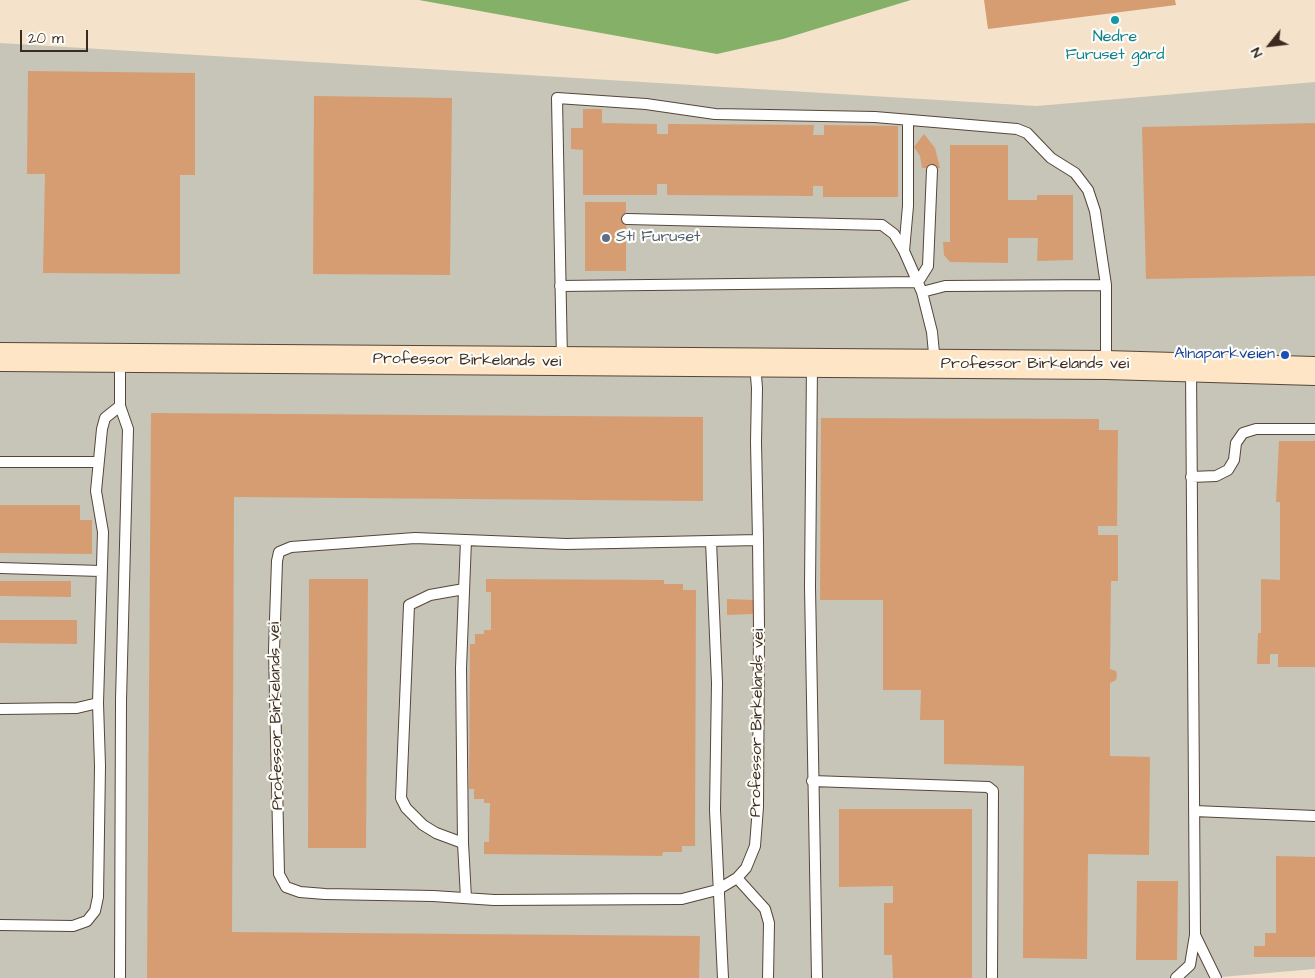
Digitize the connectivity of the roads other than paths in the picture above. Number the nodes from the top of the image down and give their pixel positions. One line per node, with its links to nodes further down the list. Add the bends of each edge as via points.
1 (908, 121): 4 (lane, via 908,206); 5 (lane, via 1016,129 1027,133 1051,158 1076,173 1088,190 1095,211); 6 (lane, via 875,117 715,114 646,104 557,98)
2 (932, 170): 7 (lane, via 928,266)
3 (627, 219): 4 (lane, via 882,226 894,234)
4 (904, 251): 7 (lane)
5 (1106, 285): 7 (lane); 14 (lane)
6 (560, 286): 7 (lane); 10 (lane)
7 (920, 287): 13 (lane, via 932,332)
8 (0, 357): 9 (main road, Professor Birkelands vei)
9 (120, 358): 10 (main road, Professor Birkelands vei); 17 (lane)
10 (562, 362): 11 (main road, Professor Birkelands vei)
11 (754, 363): 12 (main road, Professor Birkelands vei); 23 (lane, Professor Birkelands vei)
12 (812, 363): 13 (main road, Professor Birkelands vei); 30 (lane)
13 (935, 365): 14 (main road, Professor Birkelands vei)
14 (1106, 365): 15 (main road, Professor Birkelands vei)
15 (1190, 367): 16 (main road, Professor Birkelands vei); 21 (lane)
16 (1315, 371)
17 (120, 406): 20 (lane, via 105,418); 39 (lane, via 128,429 121,700)
18 (1315, 429): 21 (lane, via 1256,428 1243,433 1236,443 1234,460 1228,470 1216,476)
19 (0, 462): 20 (lane)
20 (98, 462): 26 (lane, via 96,491 102,532)
21 (1191, 477): 31 (lane)
22 (466, 540): 24 (lane, Professor Birkelands vei, via 566,544); 27 (lane); 36 (lane, Professor Birkelands vei, via 415,538 290,547 280,552 274,650 279,874 286,887 325,894)
23 (758, 540): 24 (lane, Professor Birkelands vei); 34 (lane, Professor Birkelands vei, via 758,807 755,846 746,868)
24 (711, 541): 35 (lane, via 718,683 714,810)
25 (0, 568): 26 (lane)
26 (101, 571): 28 (lane)
27 (464, 589): 33 (lane, via 461,668); 33 (lane, via 430,595 409,604 401,798 423,825)
28 (98, 703): 29 (lane, via 77,708); 37 (lane, via 100,766 98,897 95,911 87,922 73,926)
29 (0, 709)
30 (812, 781): 42 (lane); 43 (lane, via 988,787 993,791)
31 (1194, 811): 32 (lane); 38 (lane)
32 (1315, 816)
33 (463, 843): 36 (lane)
34 (737, 878): 35 (lane, Professor Birkelands vei); 41 (lane, via 765,909 769,923)
35 (717, 890): 36 (lane, Professor Birkelands vei, via 682,898); 40 (lane)
36 (466, 898)
37 (0, 925)
38 (1195, 935): 44 (lane, via 1190,965); 45 (lane)
39 (120, 978)
40 (723, 978)
41 (768, 978)
42 (817, 978)
43 (992, 978)
44 (1176, 978)
45 (1216, 978)

